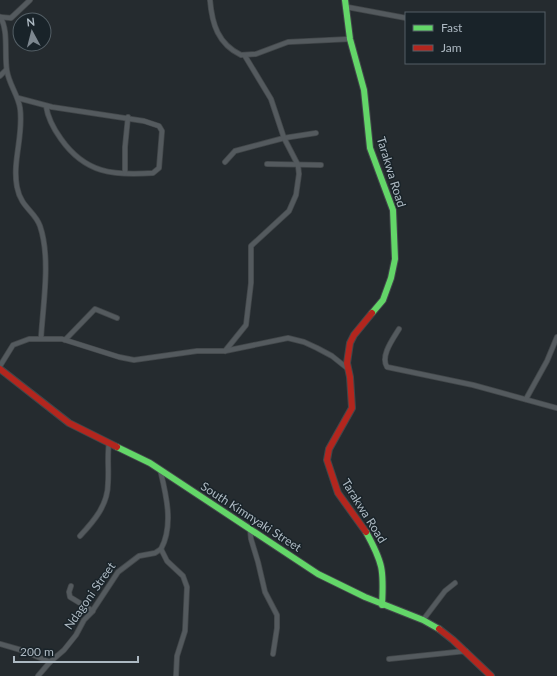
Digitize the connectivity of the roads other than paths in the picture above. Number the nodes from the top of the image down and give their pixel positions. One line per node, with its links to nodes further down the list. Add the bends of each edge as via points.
1 (30, 0): 5 (street, via 11,18)
2 (210, 0): 8 (street, via 214,28 218,36 235,52)
3 (345, 0): 4 (street, Tarakwa Road)
4 (347, 7): 6 (street); 7 (street, Tarakwa Road)
5 (0, 17): 9 (street, via 5,29)
6 (405, 18)
7 (350, 39): 8 (street, via 288,42); 27 (street, Tarakwa Road, via 364,90 370,148 393,210 395,259 383,300 350,343)
8 (245, 56): 15 (street, via 271,99)
9 (6, 70): 10 (street); 11 (street)
10 (0, 76)
11 (18, 98): 12 (street); 24 (street, via 20,120 16,185 22,203 39,223 46,270)
12 (46, 106): 13 (street); 20 (street, via 52,126 79,159 102,171)
13 (128, 118): 20 (street); 20 (street, via 159,126 162,132 160,163 156,172)
14 (316, 133): 15 (street)
15 (284, 138): 16 (street, via 236,151); 18 (street)
16 (225, 162)
17 (267, 164): 18 (street)
18 (298, 165): 19 (street); 26 (street, via 298,185 289,211 250,246 251,283 246,324)
19 (321, 165)
20 (125, 173)
21 (117, 318): 25 (street, via 95,309)
22 (398, 329): 29 (street, via 387,352 387,366)
23 (557, 337): 29 (street)
24 (41, 338): 25 (street); 28 (street, via 28,339 13,345)
25 (64, 340): 26 (street, via 128,359 197,351)
26 (225, 351): 27 (street, via 288,338 318,348)
27 (347, 368): 38 (street, Tarakwa Road, via 351,381 352,408 329,450 328,460 338,493 364,529 379,556 384,576)
28 (0, 369): 31 (street, South Kimnyaki Street, via 70,423)
29 (526, 399): 30 (street)
30 (557, 408)
31 (108, 443): 32 (street, South Kimnyaki Street); 34 (street, via 106,496 96,518)
32 (160, 469): 33 (street, South Kimnyaki Street); 35 (street, via 168,514 168,526)
33 (250, 529): 38 (street, South Kimnyaki Street, via 329,580); 43 (street, via 265,592 277,615)
34 (80, 536)
35 (161, 549): 39 (street, Ndagoni Street, via 139,556 126,564); 47 (street, via 167,561 183,576 187,587 185,631 177,656)
36 (455, 583): 40 (street)
37 (71, 586): 39 (street, via 70,597)
38 (382, 605): 40 (street, South Kimnyaki Street)
39 (93, 611): 45 (street, Ndagoni Street, via 64,650)
40 (422, 620): 42 (street, South Kimnyaki Street, via 446,634)
41 (0, 644): 45 (street)
42 (466, 652): 44 (street); 48 (street, South Kimnyaki Street)
43 (273, 654)
44 (390, 660)
45 (50, 662): 46 (street, Ndagoni Street)
46 (38, 676)
47 (176, 676)
48 (491, 676)

